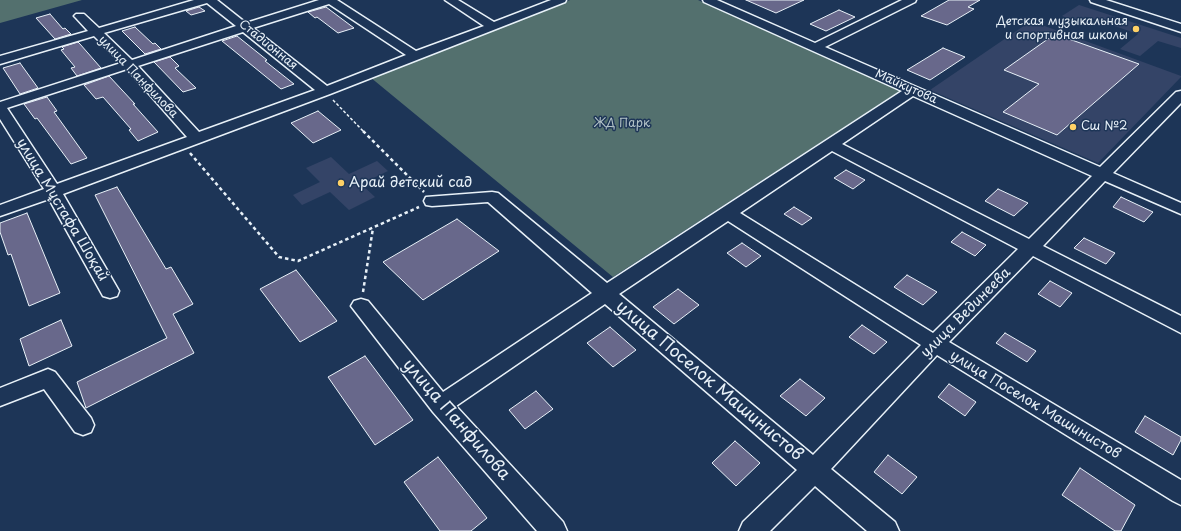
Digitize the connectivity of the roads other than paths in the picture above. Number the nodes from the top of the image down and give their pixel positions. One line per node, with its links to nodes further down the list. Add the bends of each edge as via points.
1 (206, 0): 13 (street)
2 (210, 0): 11 (street, Стадионная)
3 (330, 0): 11 (street); 15 (street)
4 (450, 0): 10 (street)
5 (561, 0): 10 (street)
6 (708, 0): 14 (street, Майкутова)
7 (911, 0): 14 (street)
8 (1095, 0): 12 (street)
9 (80, 16): 13 (street, улица Панфилова)
10 (493, 26): 15 (street)
11 (246, 28): 17 (street); 19 (street, Стадионная)
12 (1181, 28)
13 (95, 32): 16 (street); 17 (street, улица Панфилова)
14 (816, 47): 18 (street, Майкутова)
15 (415, 56): 19 (street)
16 (0, 60)
17 (130, 65): 21 (street); 22 (street, улица Панфилова)
18 (913, 90): 23 (street); 24 (street, Майкутова)
19 (324, 91): 22 (street)
20 (1179, 101): 24 (street, улица Вединеева)
21 (0, 107): 25 (street, улица Мұстафа Шоқай)
22 (196, 138): 25 (street)
23 (831, 144): 29 (street); 30 (street)
24 (1104, 174): 27 (street, Майкутова); 30 (street, улица Вединеева)
25 (53, 191): 28 (street); 31 (street, улица Мұстафа Шоқай)
26 (432, 201): 32 (street, улица Поселок Машинистов, via 492,197)
27 (1181, 209)
28 (0, 211)
29 (727, 212): 32 (street); 35 (street, улица Поселок Машинистов)
30 (1031, 248): 34 (street); 35 (street, улица Вединеева)
31 (110, 291)
32 (606, 294): 37 (street); 39 (street, улица Поселок Машинистов)
33 (361, 306): 37 (street, улица Панфилова)
34 (1181, 324)
35 (935, 344): 39 (street, улица Вединеева); 40 (street, улица Поселок Машинистов)
36 (0, 397): 38 (street, via 48,378)
37 (440, 405): 41 (street, улица Панфилова)
38 (83, 425)
39 (814, 470): 42 (street, улица Вединеева); 43 (street, улица Поселок Машинистов)
40 (1181, 493)
41 (554, 531)
42 (752, 531)
43 (886, 531)

